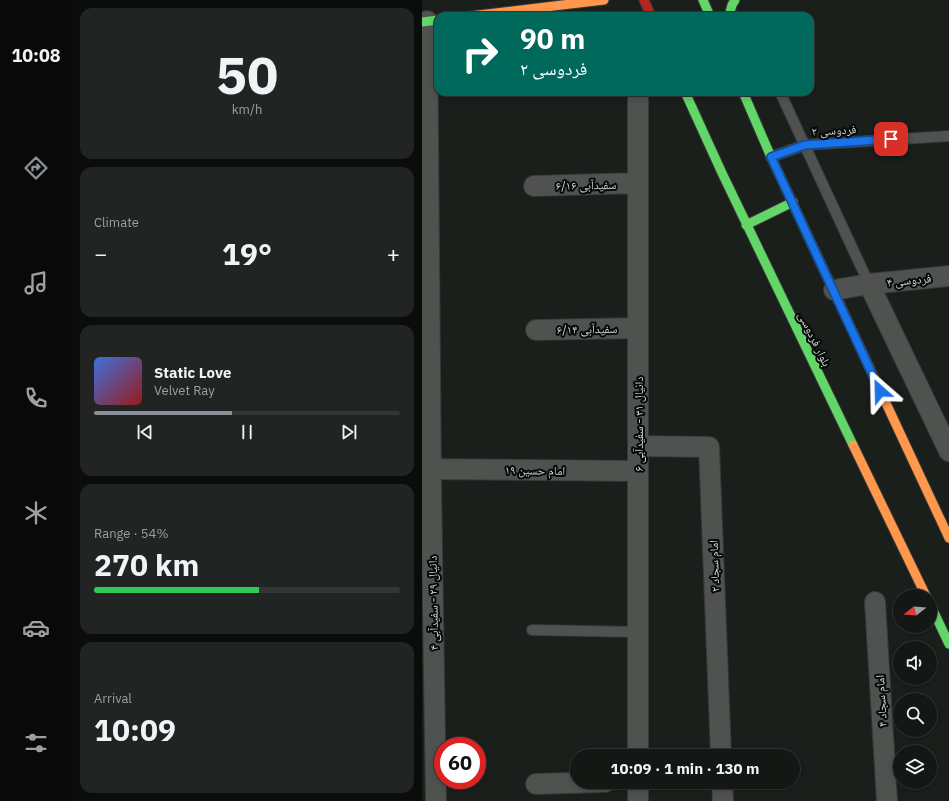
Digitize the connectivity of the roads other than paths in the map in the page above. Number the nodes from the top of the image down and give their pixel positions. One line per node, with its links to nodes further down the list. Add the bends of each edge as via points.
1 (604, 0): 5 (main road)
2 (644, 0): 9 (main road)
3 (703, 0): 10 (main road)
4 (735, 0): 11 (main road)
5 (588, 1): 6 (main road); 7 (main road)
6 (509, 6): 8 (main road)
7 (597, 8)
8 (486, 12)
9 (649, 12)
10 (708, 12)
11 (730, 12)
12 (429, 21): 32 (street, دانیال ۲۹ - سفیدآبی ۴)
13 (638, 96): 20 (street, دانیال ۳۱ - سفیدآبی ۶)
14 (687, 96): 23 (main road, بلوار فردوسی)
15 (746, 96): 19 (main road)
16 (782, 96): 18 (lane)
17 (949, 136): 18 (lane, فردوسی ۲)
18 (805, 145): 19 (lane, فردوسی ۲); 25 (lane)
19 (771, 157): 22 (main road)
20 (638, 183): 21 (street, سفیدآبی ۶/۱۶); 27 (street, دانیال ۳۱ - سفیدآبی ۶)
21 (534, 186)
22 (793, 202): 23 (main road); 26 (main road)
23 (746, 225): 34 (main road, بلوار فردوسی)
24 (949, 276): 25 (street, فردوسی ۴)
25 (869, 284): 26 (street, فردوسی ۴); 30 (street)
26 (834, 290): 33 (main road)
27 (638, 328): 28 (street, سفیدآبی ۶/۱۴); 29 (street, دانیال ۳۱ - سفیدآبی ۶)
28 (536, 330)
29 (638, 446): 31 (street, دانیال ۳۱ - سفیدآبی ۶); 41 (street, امام سجاد ۲, via 709,447)
30 (949, 451)
31 (638, 471): 32 (street, امام حسین ۱۹); 38 (street, دانیال ۳۱ - سفیدآبی ۶)
32 (428, 479): 46 (street, دانیال ۲۹ - سفیدآبی ۴)
33 (949, 538)
34 (923, 589)
35 (875, 602): 49 (street, امام سجاد ۴)
36 (937, 619): 39 (main road)
37 (532, 630): 38 (lane)
38 (638, 632): 40 (street, دانیال ۳۱ - سفیدآبی ۶)
39 (949, 644)
40 (638, 749)
41 (721, 749)
42 (570, 783): 43 (street)
43 (536, 784)
44 (638, 789): 47 (street)
45 (722, 789): 48 (street)
46 (436, 801)
47 (638, 801)
48 (722, 801)
49 (887, 801)

